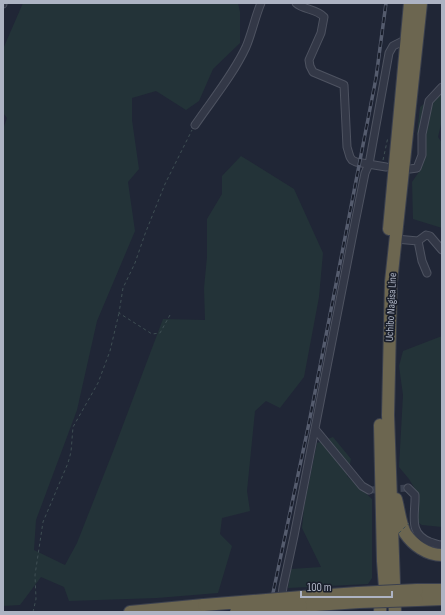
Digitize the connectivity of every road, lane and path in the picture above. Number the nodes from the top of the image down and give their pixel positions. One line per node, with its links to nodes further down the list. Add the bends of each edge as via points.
1 (261, 3): 7 (street, via 246,46 235,68)
2 (296, 3): 9 (street, via 324,18 322,33 309,60 310,66 313,72 344,85 347,147 350,157 356,162)
3 (410, 3): 5 (highway, Uchibo Nagisa Line)
4 (421, 3): 12 (highway, Uchibo Nagisa Line)
5 (407, 39): 9 (street, via 392,46); 26 (highway, Uchibo Nagisa Line, via 384,281 380,410)
6 (442, 87): 11 (street, via 429,101 422,134 422,155 417,168)
7 (195, 125): 16 (path, via 165,184 123,288)
8 (389, 133): 10 (path)
9 (369, 164): 10 (street); 18 (street, via 365,173)
10 (384, 166)
11 (410, 168)
12 (396, 239): 13 (street); 19 (highway, Uchibo Nagisa Line, via 391,282 388,362)
13 (418, 241): 14 (street, via 426,235 430,236); 15 (street)
14 (442, 250)
15 (427, 273)
16 (119, 313): 17 (path, via 152,334 160,333); 31 (path, via 110,351 98,383 73,427 68,463 43,522 35,575 36,599)
17 (170, 315)
18 (315, 429): 21 (street, via 362,486); 34 (street)
19 (390, 468): 25 (highway, via 405,532 415,544 427,552); 37 (highway, Uchibo Nagisa Line)
20 (408, 488): 24 (street, via 415,495 416,530 424,540)
21 (369, 490)
22 (409, 523): 23 (path, bridge)
23 (399, 533)
24 (442, 545)
25 (442, 555)
26 (383, 561): 35 (highway); 36 (highway, Uchibo Nagisa Line)
27 (442, 590): 28 (highway)
28 (417, 595): 29 (highway); 30 (highway, bridge)
29 (442, 599)
30 (302, 602): 32 (highway, bridge, via 204,605); 33 (highway, bridge)
31 (33, 612)
32 (130, 612)
33 (236, 612)
34 (280, 612)
35 (380, 612)
36 (387, 612)
37 (395, 612)

